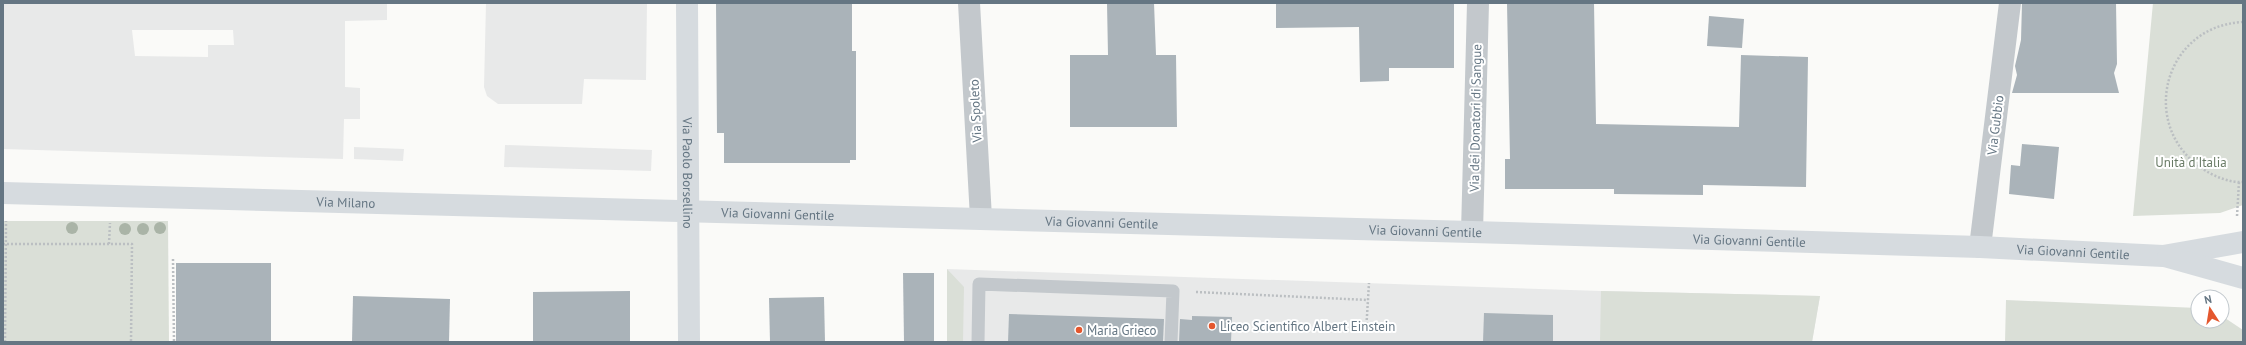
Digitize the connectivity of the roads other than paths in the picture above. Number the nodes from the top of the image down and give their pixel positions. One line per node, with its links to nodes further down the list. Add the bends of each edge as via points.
1 (687, 3): 6 (street, Via Paolo Borsellino)
2 (970, 3): 7 (street, Via Spoleto)
3 (1478, 3): 8 (street, Via dei Donatori di Sangue)
4 (2010, 3): 10 (street, Via Gubbio)
5 (5, 193): 6 (street, Via Milano)
6 (688, 210): 7 (street, Via Giovanni Gentile); 13 (street, Via Paolo Borsellino)
7 (981, 218): 8 (street, Via Giovanni Gentile)
8 (1472, 232): 10 (street, Via Giovanni Gentile)
9 (2243, 242): 11 (street, Via Giovanni Gentile)
10 (1980, 247): 11 (street, Via Giovanni Gentile)
11 (2163, 256): 12 (street, Via Giovanni Gentile)
12 (2243, 278)
13 (689, 342)
14 (978, 342): 15 (lane, via 979,284 1173,291)
15 (1171, 342)

